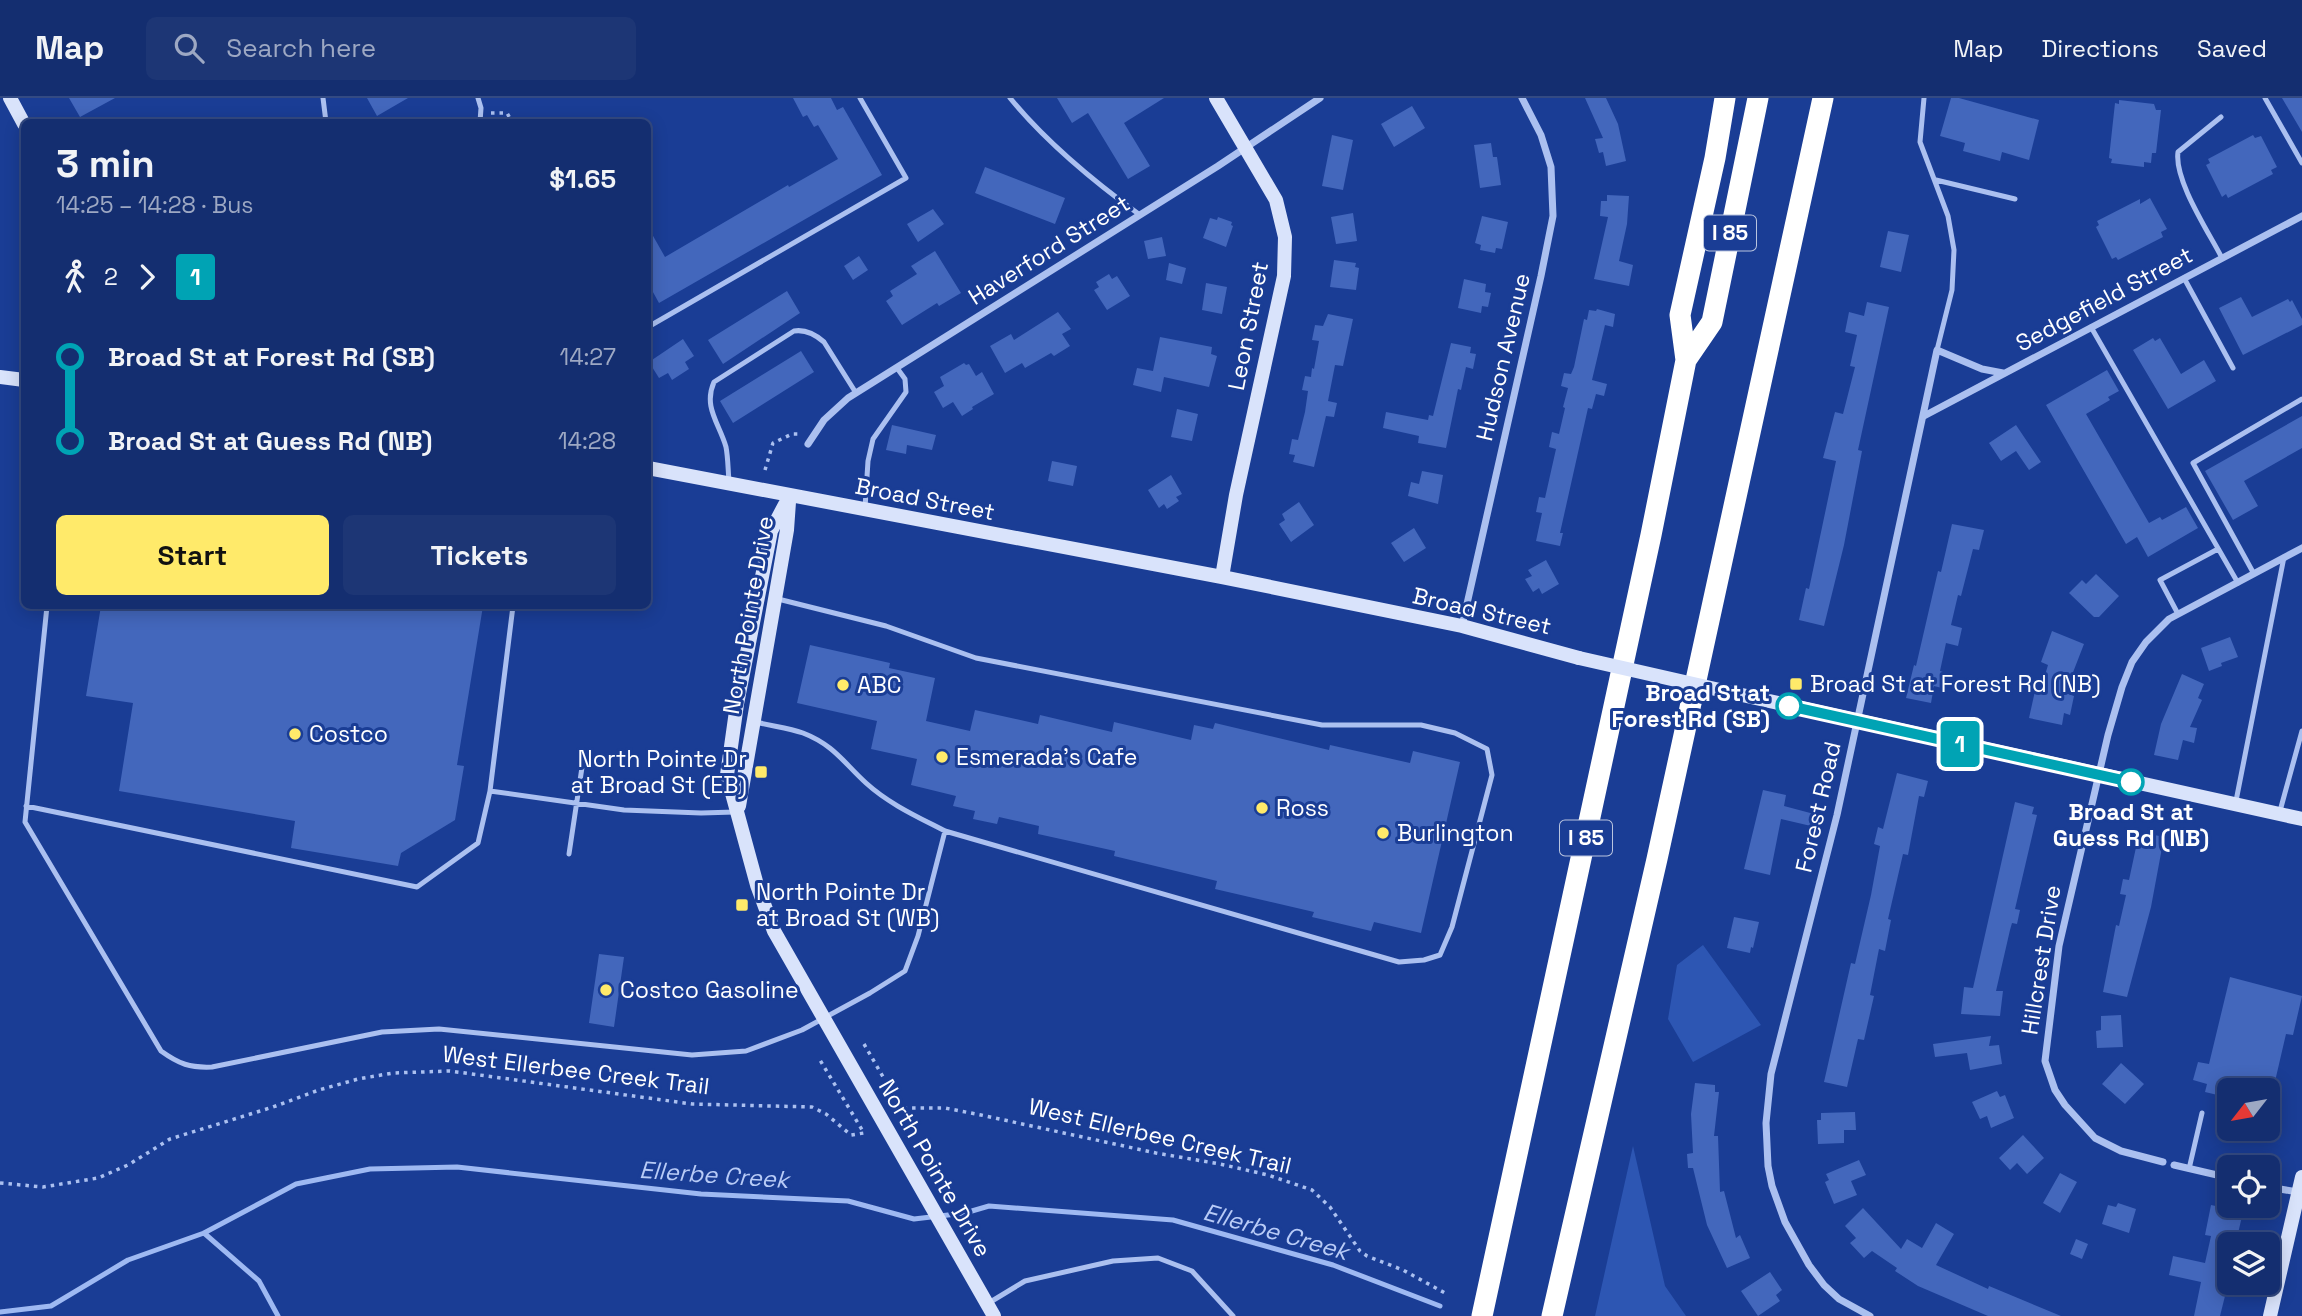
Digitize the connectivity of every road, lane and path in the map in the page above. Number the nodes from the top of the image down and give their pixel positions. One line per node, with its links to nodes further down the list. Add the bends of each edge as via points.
1 (10, 98): 16 (main road)
2 (323, 98): 17 (lane)
3 (478, 98): 18 (lane)
4 (860, 98): 28 (lane, via 906,178)
5 (1010, 98): 24 (lane, via 1077,165)
6 (1216, 98): 20 (main road, Leon Street)
7 (1320, 98): 20 (street, Haverford Street)
8 (1522, 98): 57 (street, Hudson Avenue, via 1551,167 1553,216)
9 (1725, 98): 31 (highway, via 1680,316)
10 (1758, 98): 31 (highway, I 85, via 1712,322)
11 (1823, 98): 88 (highway, I 85)
12 (1924, 98): 22 (lane, Forest Road, via 1920,142)
13 (2265, 98): 21 (lane)
14 (491, 113): 19 (path, via 507,113)
15 (2221, 117): 26 (lane, via 2178,152 2176,165)
16 (21, 119)
17 (326, 119)
18 (480, 119)
19 (510, 119)
20 (1246, 147): 24 (street, Haverford Street); 51 (main road, Leon Street, via 1276,200 1285,237 1284,276)
21 (2302, 163)
22 (1936, 180): 23 (lane); 30 (lane, Forest Road, via 1951,229 1954,272)
23 (2015, 199)
24 (1140, 215): 32 (street, Haverford Street)
25 (2302, 216): 26 (street, Sedgefield Street)
26 (2222, 258): 27 (street, Sedgefield Street)
27 (2184, 278): 29 (street, Sedgefield Street); 33 (lane)
28 (651, 325)
29 (2091, 327): 34 (street, Sedgefield Street); 48 (lane)
30 (1937, 351): 34 (street); 39 (street, Forest Road)
31 (1686, 360): 87 (highway, I 85)
32 (897, 368): 37 (street, Haverford Street); 46 (lane, via 906,391 873,439)
33 (2233, 368)
34 (2003, 373): 39 (street, Sedgefield Street)
35 (0, 377): 36 (main road)
36 (21, 380)
37 (856, 393): 40 (street, Haverford Street, via 835,408); 44 (lane, via 824,342 800,330 714,382 709,403 726,447)
38 (2302, 399): 50 (lane, via 2193,463)
39 (1924, 416): 58 (street, Forest Road)
40 (812, 435): 41 (street, Haverford Street); 43 (path, via 792,434 773,443)
41 (808, 444)
42 (651, 469): 44 (main road, Broad Street)
43 (765, 470)
44 (729, 484): 45 (main road, Broad Street)
45 (789, 497): 46 (main road, Broad Street); 53 (main road, North Pointe Drive, via 788,530); 67 (main road, North Pointe Drive, via 771,531 737,704 727,775)
46 (865, 511): 51 (main road, Broad Street)
47 (2302, 548): 49 (street, Hillcrest Drive)
48 (2218, 549): 52 (lane); 56 (lane, via 2160,580)
49 (2284, 557): 50 (street, Hillcrest Drive); 65 (lane)
50 (2254, 574): 52 (street, Hillcrest Drive)
51 (1222, 577): 57 (main road, Broad Street)
52 (2238, 583): 56 (street, Hillcrest Drive)
53 (774, 598): 59 (main road, North Pointe Drive); 70 (lane, via 886,626 976,658 1322,725 1422,725 1455,733 1487,749 1493,775 1452,927 1440,955 1424,960 1399,962)
54 (47, 609): 66 (lane)
55 (513, 609): 63 (lane)
56 (2178, 614): 62 (street, Hillcrest Drive, via 2159,628 2132,662)
57 (1462, 626): 58 (main road, Broad Street, bridge, via 1579,658)
58 (1857, 721): 62 (main road, Broad Street); 89 (street, Forest Road, via 1771,1074 1766,1145 1777,1204 1809,1265 1839,1298)
59 (752, 722): 67 (main road, North Pointe Drive); 70 (lane, via 803,733 822,743 867,784)
60 (2302, 731): 68 (lane)
61 (584, 754): 64 (lane)
62 (2098, 775): 65 (main road, Broad Street); 76 (street, Hillcrest Drive, via 2059,946 2045,1061 2054,1090 2095,1138 2121,1151)
63 (490, 791): 64 (lane); 66 (lane, via 478,843 417,887)
64 (575, 803): 67 (lane, via 624,810); 71 (lane)
65 (2235, 805): 68 (main road, Broad Street)
66 (26, 806): 72 (lane, via 25,822 161,1051 186,1066 212,1067 382,1032 439,1029 692,1055 746,1051)
67 (738, 812): 72 (main road, North Pointe Drive, via 770,922)
68 (2279, 814): 69 (main road, Broad Street)
69 (2302, 819)
70 (945, 831): 72 (lane, via 905,971)
71 (569, 854)
72 (823, 1018): 85 (main road, North Pointe Drive)
73 (864, 1044): 84 (path, West Ellerbee Creek Trail, via 901,1108 946,1108 1268,1175 1322,1198 1367,1256)
74 (820, 1060): 81 (path, West Ellerbee Creek Trail, via 864,1133 851,1135 811,1107 692,1104 424,1071 358,1079 319,1090 170,1139 128,1166 98,1178 43,1187)
75 (2202, 1113): 78 (lane)
76 (2163, 1162)
77 (2174, 1165): 78 (street)
78 (2189, 1168): 79 (street)
79 (2217, 1175)
80 (2302, 1177): 83 (main road)
81 (0, 1183)
82 (2280, 1189): 83 (street)
83 (2298, 1192): 90 (main road)
84 (1445, 1293)
85 (991, 1310): 86 (lane, via 1025,1281 1113,1261 1158,1258 1192,1271)
86 (1233, 1316)
87 (1482, 1316)
88 (1552, 1316)
89 (1870, 1316)
90 (2270, 1316)

